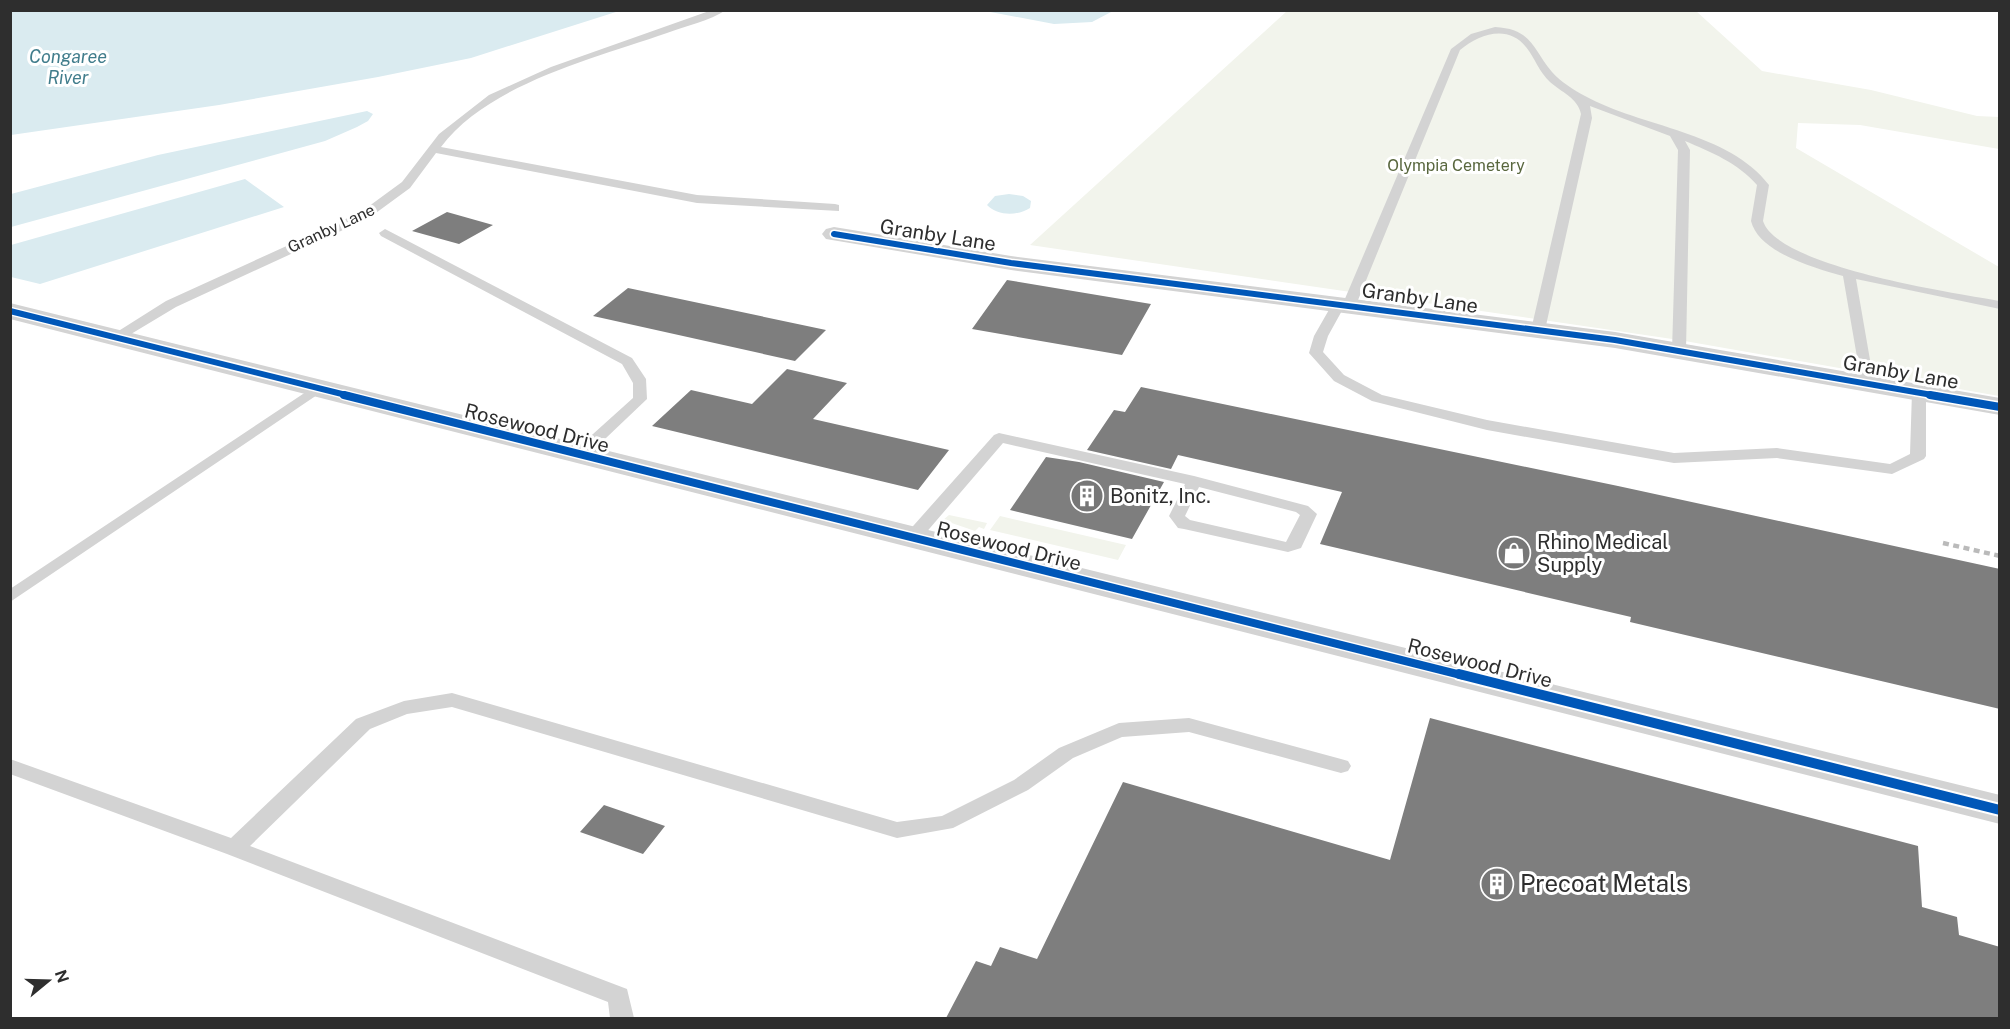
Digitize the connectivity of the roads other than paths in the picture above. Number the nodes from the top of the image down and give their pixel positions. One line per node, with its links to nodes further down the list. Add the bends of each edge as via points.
1 (722, 10): 8 (lane, Granby Lane, via 526,81 476,108 443,136)
2 (1574, 94): 3 (lane); 4 (lane, via 1588,112); 13 (lane, via 1552,77 1528,42 1518,35 1499,31 1471,35 1456,49)
3 (1638, 122): 4 (lane, via 1601,122); 5 (lane)
4 (1583, 127): 16 (lane)
5 (1675, 135): 6 (lane); 7 (lane)
6 (1698, 144): 7 (lane); 12 (lane, via 1759,177 1763,185 1756,213 1764,236 1789,251)
7 (1683, 148): 18 (lane)
8 (434, 149): 9 (lane, via 697,199); 17 (lane, Granby Lane, via 406,185 365,215 171,303)
9 (836, 208)
10 (385, 232): 23 (lane, via 627,361 639,377 640,399)
11 (834, 234): 13 (street, Granby Lane, via 1011,263)
12 (1849, 275): 14 (lane); 19 (lane)
13 (1344, 304): 16 (street, Granby Lane); 21 (lane, via 1321,336 1316,353 1339,378 1377,398 1487,425 1674,458 1777,453 1892,470 1918,456)
14 (2000, 305)
15 (10, 311): 17 (street, Rosewood Drive)
16 (1538, 330): 18 (street, Granby Lane)
17 (116, 337): 20 (street, Rosewood Drive)
18 (1679, 351): 19 (street, Granby Lane)
19 (1867, 383): 21 (street, Granby Lane)
20 (315, 390): 23 (street, Rosewood Drive); 26 (lane)
21 (1919, 392): 22 (street, Granby Lane)
22 (2000, 407)
23 (579, 455): 25 (street, Rosewood Drive)
24 (1194, 481): 24 (lane, via 1302,509 1309,514 1295,544 1288,547 1184,524 1177,516); 25 (lane, via 999,438)
25 (912, 538): 29 (street, Rosewood Drive)
26 (10, 597)
27 (10, 766): 30 (lane)
28 (1341, 766): 30 (lane, via 1189,725 1119,730 1066,753 1021,785 946,824 897,830 452,700 404,708 363,724)
29 (2000, 810)
30 (234, 848): 31 (lane, via 619,996)
31 (622, 1018)

